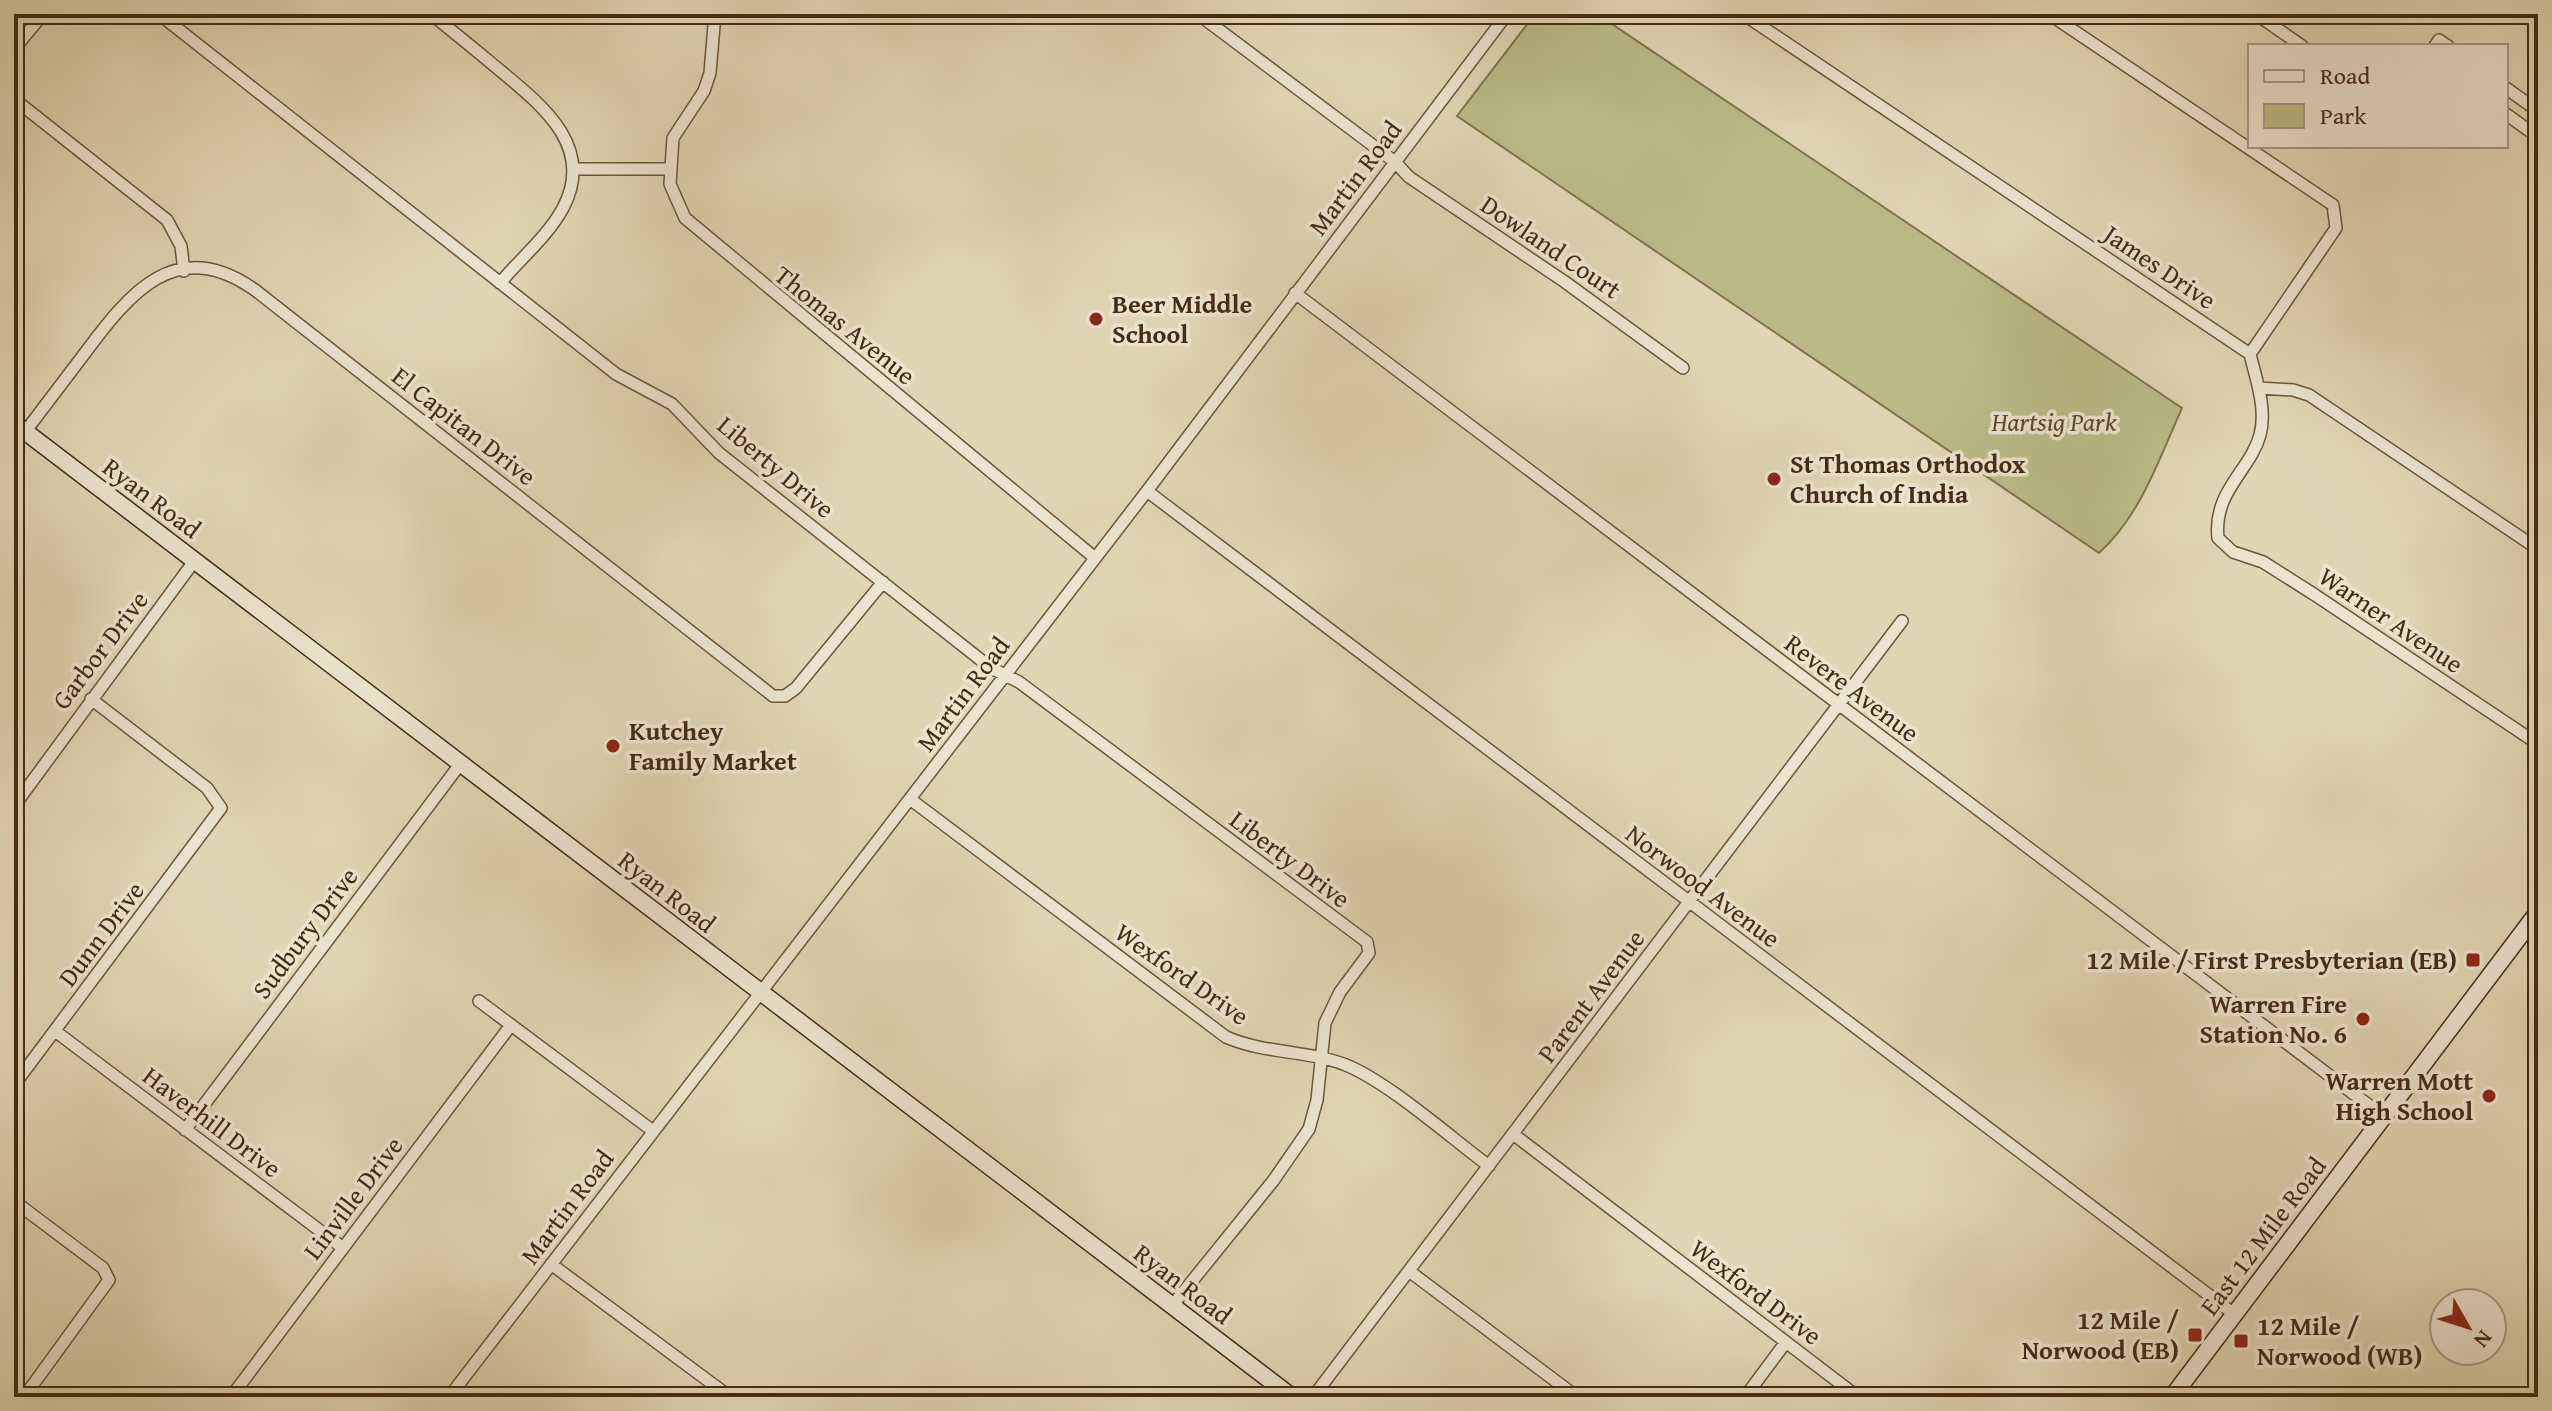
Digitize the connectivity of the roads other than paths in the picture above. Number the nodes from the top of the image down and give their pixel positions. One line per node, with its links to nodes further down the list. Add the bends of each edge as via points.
1 (43, 14): 11 (street)
2 (159, 14): 23 (street, Liberty Drive)
3 (431, 14): 20 (street, via 550,113 563,130)
4 (715, 14): 21 (street, via 710,73 673,138)
5 (1198, 14): 19 (street, Dowland Court)
6 (1507, 14): 19 (street, Martin Road)
7 (1743, 14): 25 (street, James Drive)
8 (2049, 14): 17 (street)
9 (2258, 14): 10 (street)
10 (2300, 44)
11 (14, 49)
12 (2508, 89): 14 (street)
13 (14, 99): 22 (street, via 167,220 181,246)
14 (2538, 111)
15 (2508, 115): 16 (street)
16 (2538, 137)
17 (2248, 148)
18 (2248, 148): 25 (street, via 2333,205 2336,228)
19 (1395, 162): 24 (street, Martin Road); 26 (street, Dowland Court, via 1409,177)
20 (573, 169): 21 (street); 23 (street, via 560,213)
21 (669, 169): 31 (street, Thomas Avenue, via 676,201 698,232)
22 (184, 271): 28 (street, via 152,280 125,300); 33 (street, El Capitan Drive, via 221,273 255,290 773,696 796,688)
23 (500, 283): 33 (street, Liberty Drive, via 616,374 672,404 719,453)
24 (1295, 293): 29 (street, Martin Road); 37 (street, Revere Avenue)
25 (2250, 354): 27 (street)
26 (1683, 368)
27 (2259, 388): 30 (street, via 2309,395); 38 (street, Warner Avenue, via 2260,437 2219,513 2218,538 2233,552 2263,562 2315,595)
28 (20, 428): 32 (main road, Ryan Road)
29 (1147, 491): 31 (street, Martin Road); 42 (street, Norwood Avenue)
30 (2538, 549)
31 (1095, 558): 35 (street, Martin Road)
32 (195, 560): 36 (street, Garbor Drive); 39 (main road, Ryan Road)
33 (883, 582): 35 (street, Liberty Drive)
34 (1902, 621): 37 (street, Parent Avenue)
35 (1005, 675): 40 (street, Martin Road); 48 (street, Liberty Drive, via 1371,947 1330,1011 1321,1035)
36 (91, 699): 41 (street, Garbor Drive); 47 (street, Dunn Drive, via 207,788 221,808)
37 (1838, 705): 42 (street, Parent Avenue); 50 (street, Revere Avenue)
38 (2538, 744)
39 (461, 763): 44 (main road, Ryan Road); 51 (street, Sudbury Drive)
40 (910, 799): 44 (street, Martin Road); 48 (street, Wexford Drive, via 1226,1037 1268,1050)
41 (14, 806)
42 (1689, 903): 53 (street, Parent Avenue); 60 (street, Norwood Avenue)
43 (2538, 912): 50 (main road, East 12 Mile Road)
44 (757, 992): 52 (street, Martin Road); 59 (main road, Ryan Road)
45 (479, 1001): 46 (street)
46 (511, 1025): 52 (street); 56 (street, Linville Drive)
47 (55, 1031): 49 (street, Dunn Drive); 51 (street, Haverhill Drive)
48 (1321, 1057): 54 (street, Wexford Drive, via 1365,1074); 59 (street, via 1309,1129)
49 (14, 1085)
50 (2383, 1116): 60 (main road, East 12 Mile Road)
51 (185, 1130): 56 (street, Haverhill Drive)
52 (653, 1131): 57 (street, Martin Road)
53 (1513, 1134): 54 (street, Parent Avenue); 61 (street, Wexford Drive)
54 (1489, 1166): 58 (street, Parent Avenue)
55 (14, 1201): 62 (street, via 108,1274 106,1286)
56 (343, 1248): 63 (street, Linville Drive)
57 (551, 1264): 64 (street, Martin Road); 65 (street)
58 (1409, 1271): 67 (street, Parent Avenue); 68 (street)
59 (1172, 1306): 66 (main road, Ryan Road)
60 (2234, 1314): 71 (main road, East 12 Mile Road)
61 (1786, 1342): 69 (street); 70 (street, Wexford Drive)
62 (24, 1397)
63 (231, 1397)
64 (449, 1397)
65 (730, 1397)
66 (1292, 1397)
67 (1313, 1397)
68 (1577, 1397)
69 (1745, 1397)
70 (1858, 1397)
71 (2172, 1397)

